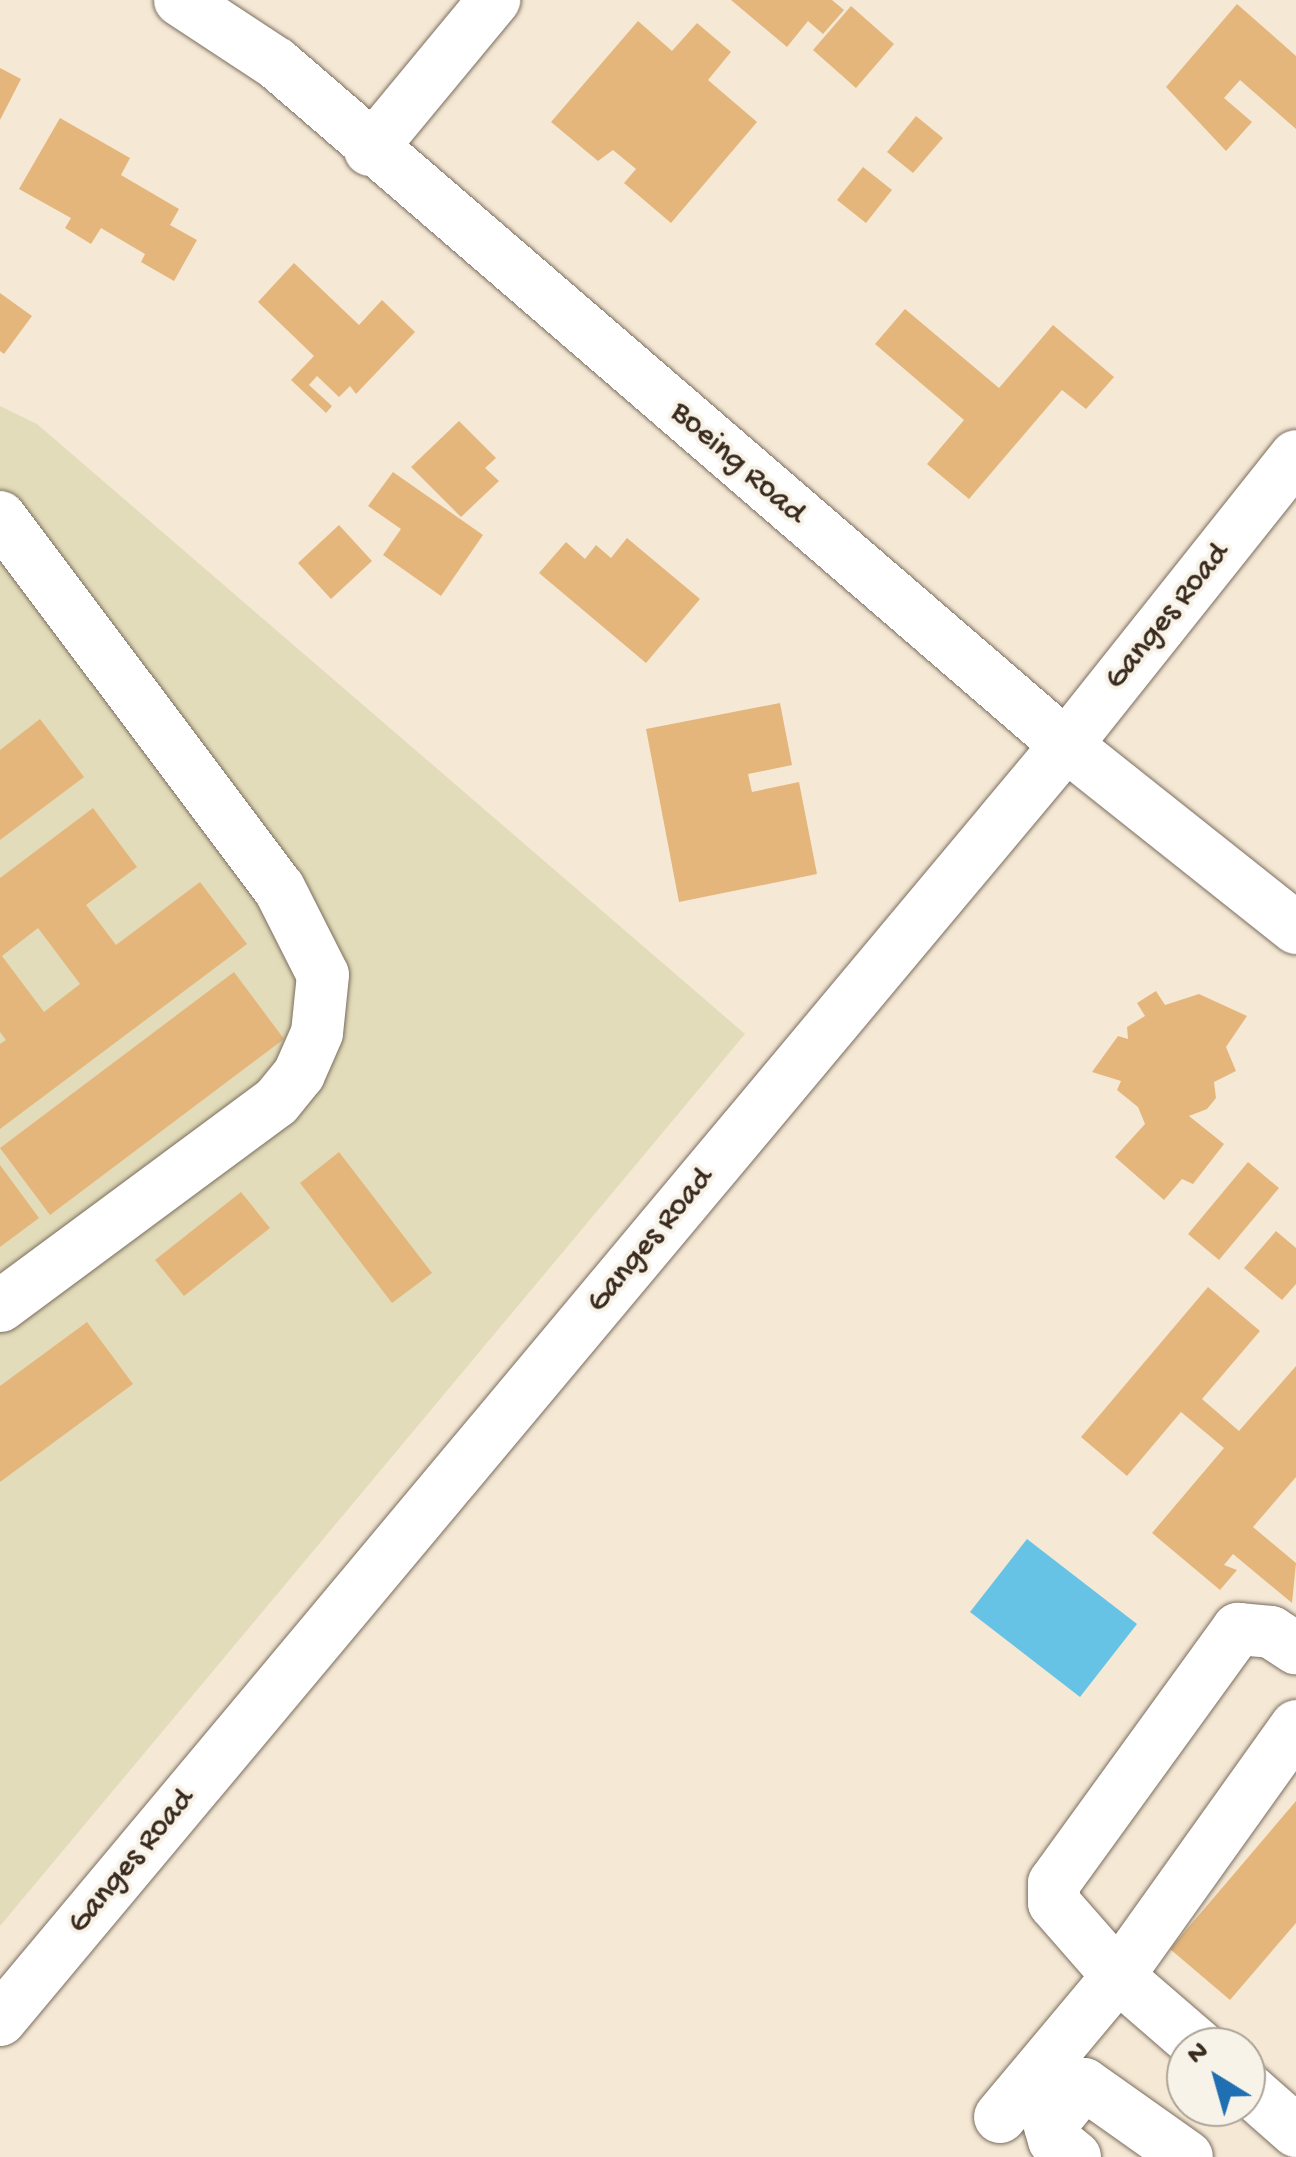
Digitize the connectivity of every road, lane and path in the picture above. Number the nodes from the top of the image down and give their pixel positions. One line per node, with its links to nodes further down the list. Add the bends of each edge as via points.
1 (180, 0): 3 (street, Boeing Road, via 264,54)
2 (494, 0): 3 (street)
3 (370, 150): 6 (street, Boeing Road)
4 (1296, 456): 6 (street, Ganges Road)
5 (0, 517): 8 (street, via 279,888 324,975 316,1033 299,1074 276,1102)
6 (1066, 745): 7 (street, Boeing Road); 12 (street, Ganges Road)
7 (1296, 928)
8 (0, 1306)
9 (1296, 1648): 11 (street, via 1270,1632 1238,1629 1063,1862 1054,1903)
10 (1296, 1726): 11 (street)
11 (1118, 1976): 13 (street); 15 (street)
12 (0, 2020)
13 (1177, 2027)
14 (1266, 2104): 16 (street)
15 (1000, 2118)
16 (1296, 2130)
17 (1075, 2157): 18 (street, via 1054,2140 1050,2126 1084,2084)
18 (1187, 2157)

